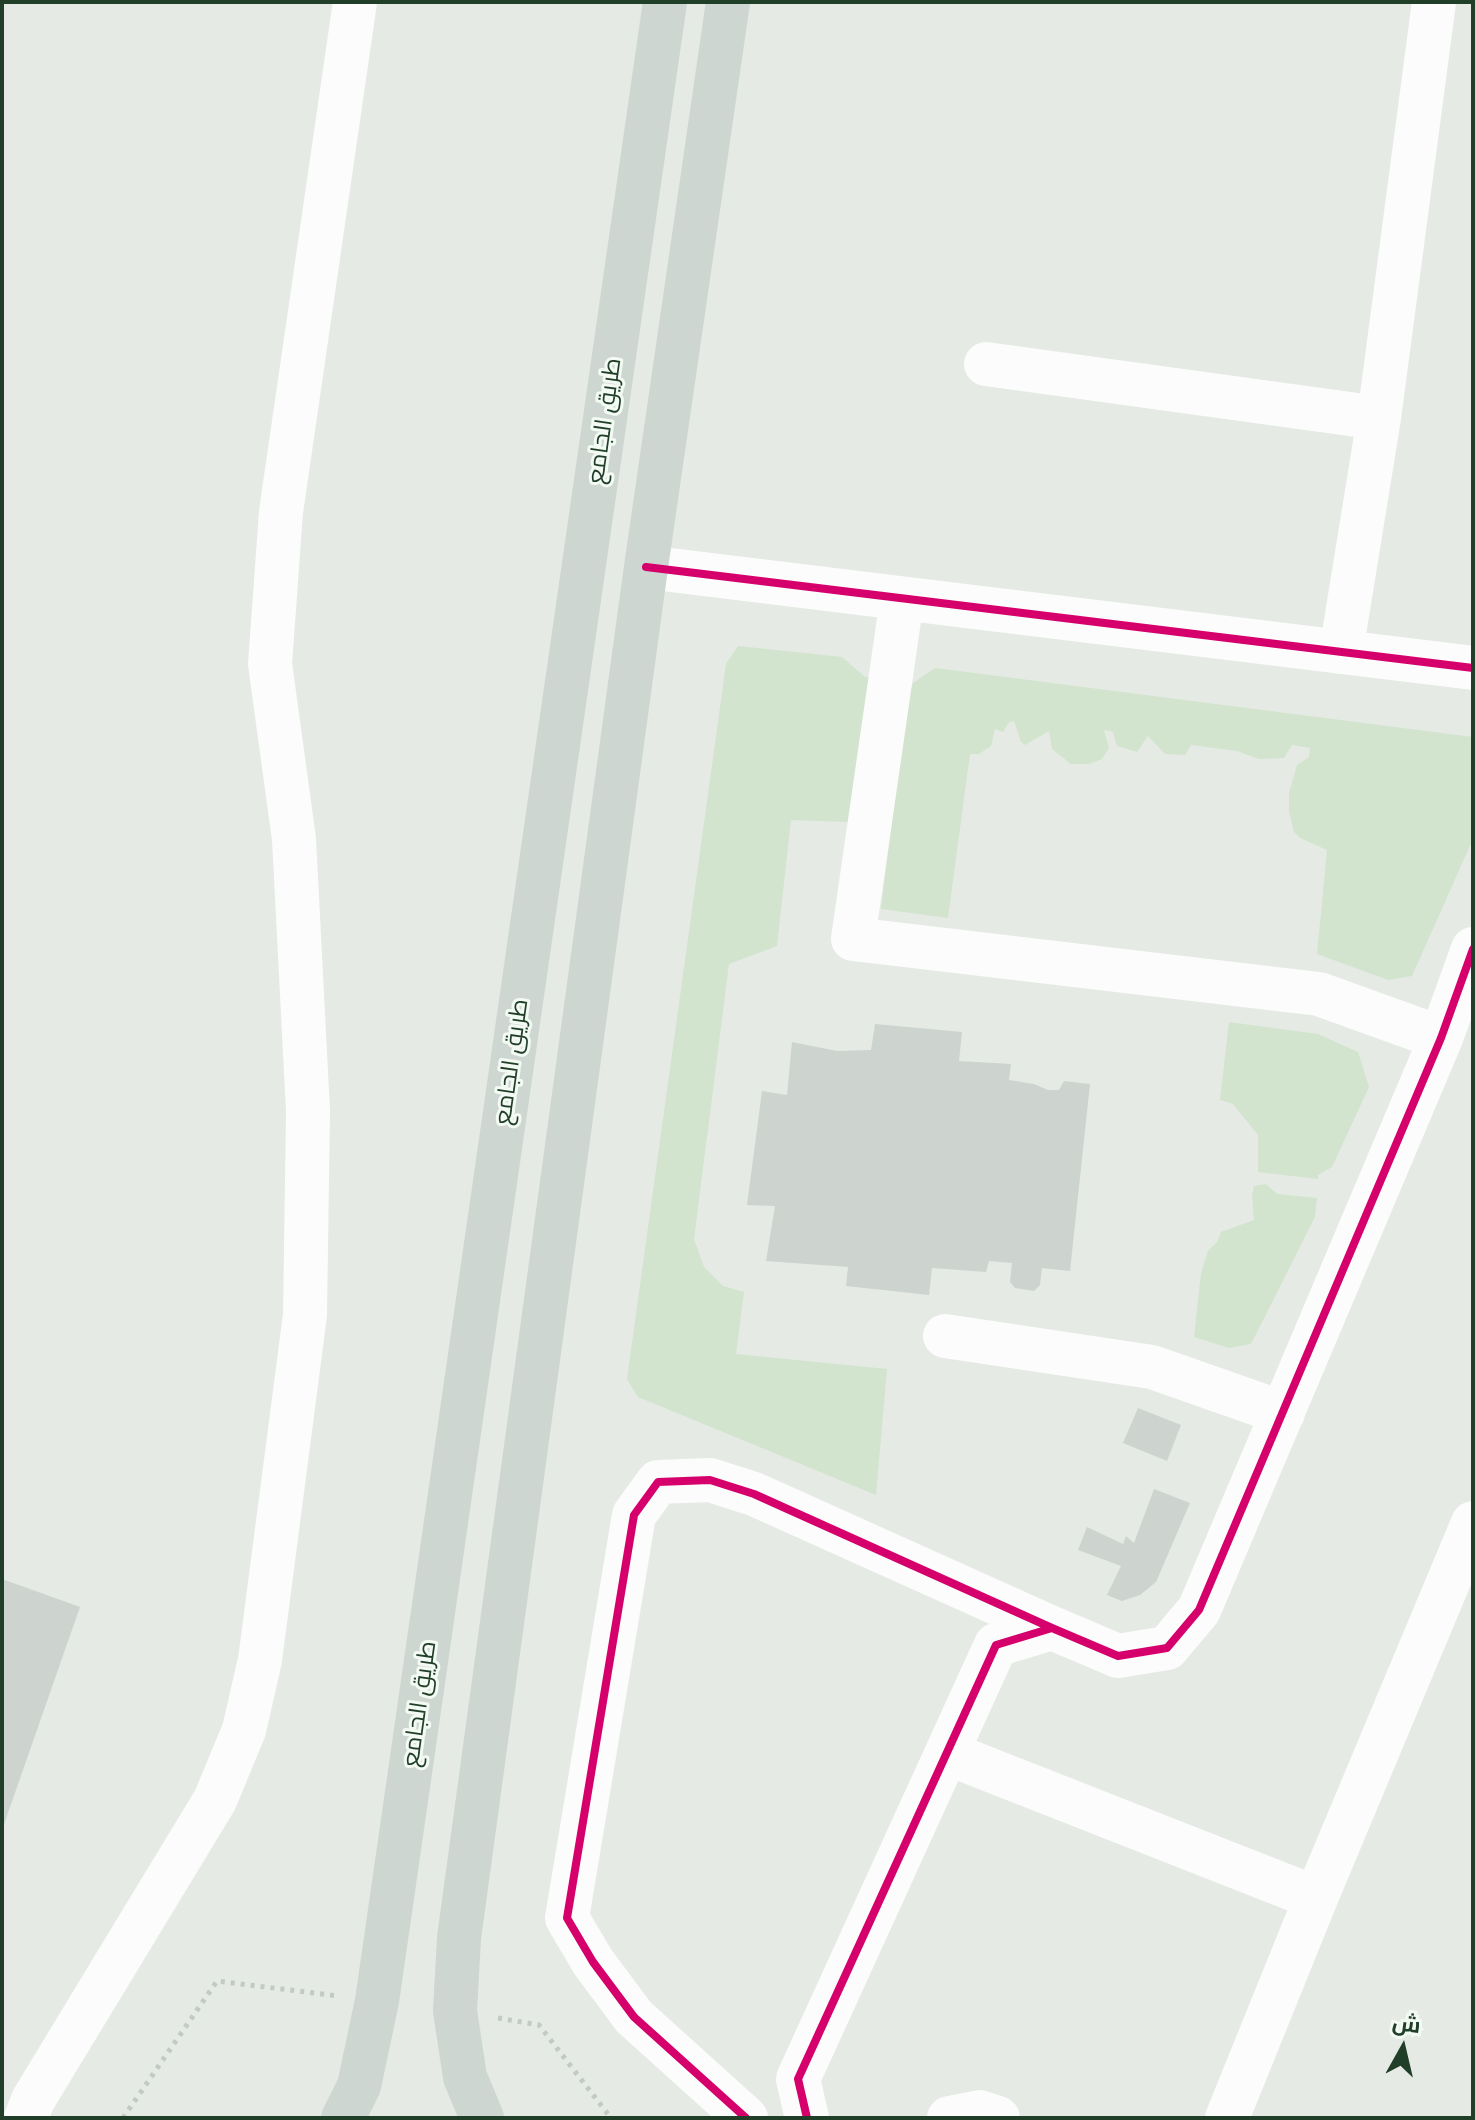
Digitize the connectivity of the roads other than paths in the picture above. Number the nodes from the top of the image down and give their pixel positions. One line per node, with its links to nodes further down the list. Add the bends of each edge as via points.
1 (355, 2): 19 (street, via 281,512 270,664 294,839 308,1111 305,1315 260,1660 244,1730 215,1800)
2 (665, 2): 20 (main road, طريق الجامع, via 377,2001 359,2086)
3 (728, 2): 7 (main road)
4 (1434, 2): 6 (street)
5 (986, 364): 6 (street)
6 (1379, 418): 9 (street)
7 (646, 567): 8 (street); 21 (main road, via 459,1938 455,2011 465,2077)
8 (902, 599): 9 (street); 12 (street, via 853,939 1319,994)
9 (1341, 652): 10 (street)
10 (1473, 668)
11 (1473, 949): 12 (street)
12 (1441, 1038): 14 (street)
13 (945, 1336): 14 (street, via 1152,1367)
14 (1283, 1413): 16 (street, via 1199,1610 1167,1648 1118,1656)
15 (1473, 1523): 18 (street)
16 (1052, 1628): 17 (street, via 996,1645); 22 (street, via 754,1494 710,1480 658,1482 634,1515 567,1918 634,2017)
17 (947, 1753): 18 (street); 23 (street, via 798,2079)
18 (1316, 1898): 26 (street)
19 (26, 2118)
20 (343, 2118)
21 (482, 2118)
22 (746, 2118)
23 (807, 2118)
24 (949, 2118): 25 (street, via 980,2112)
25 (998, 2118)
26 (1227, 2118)

